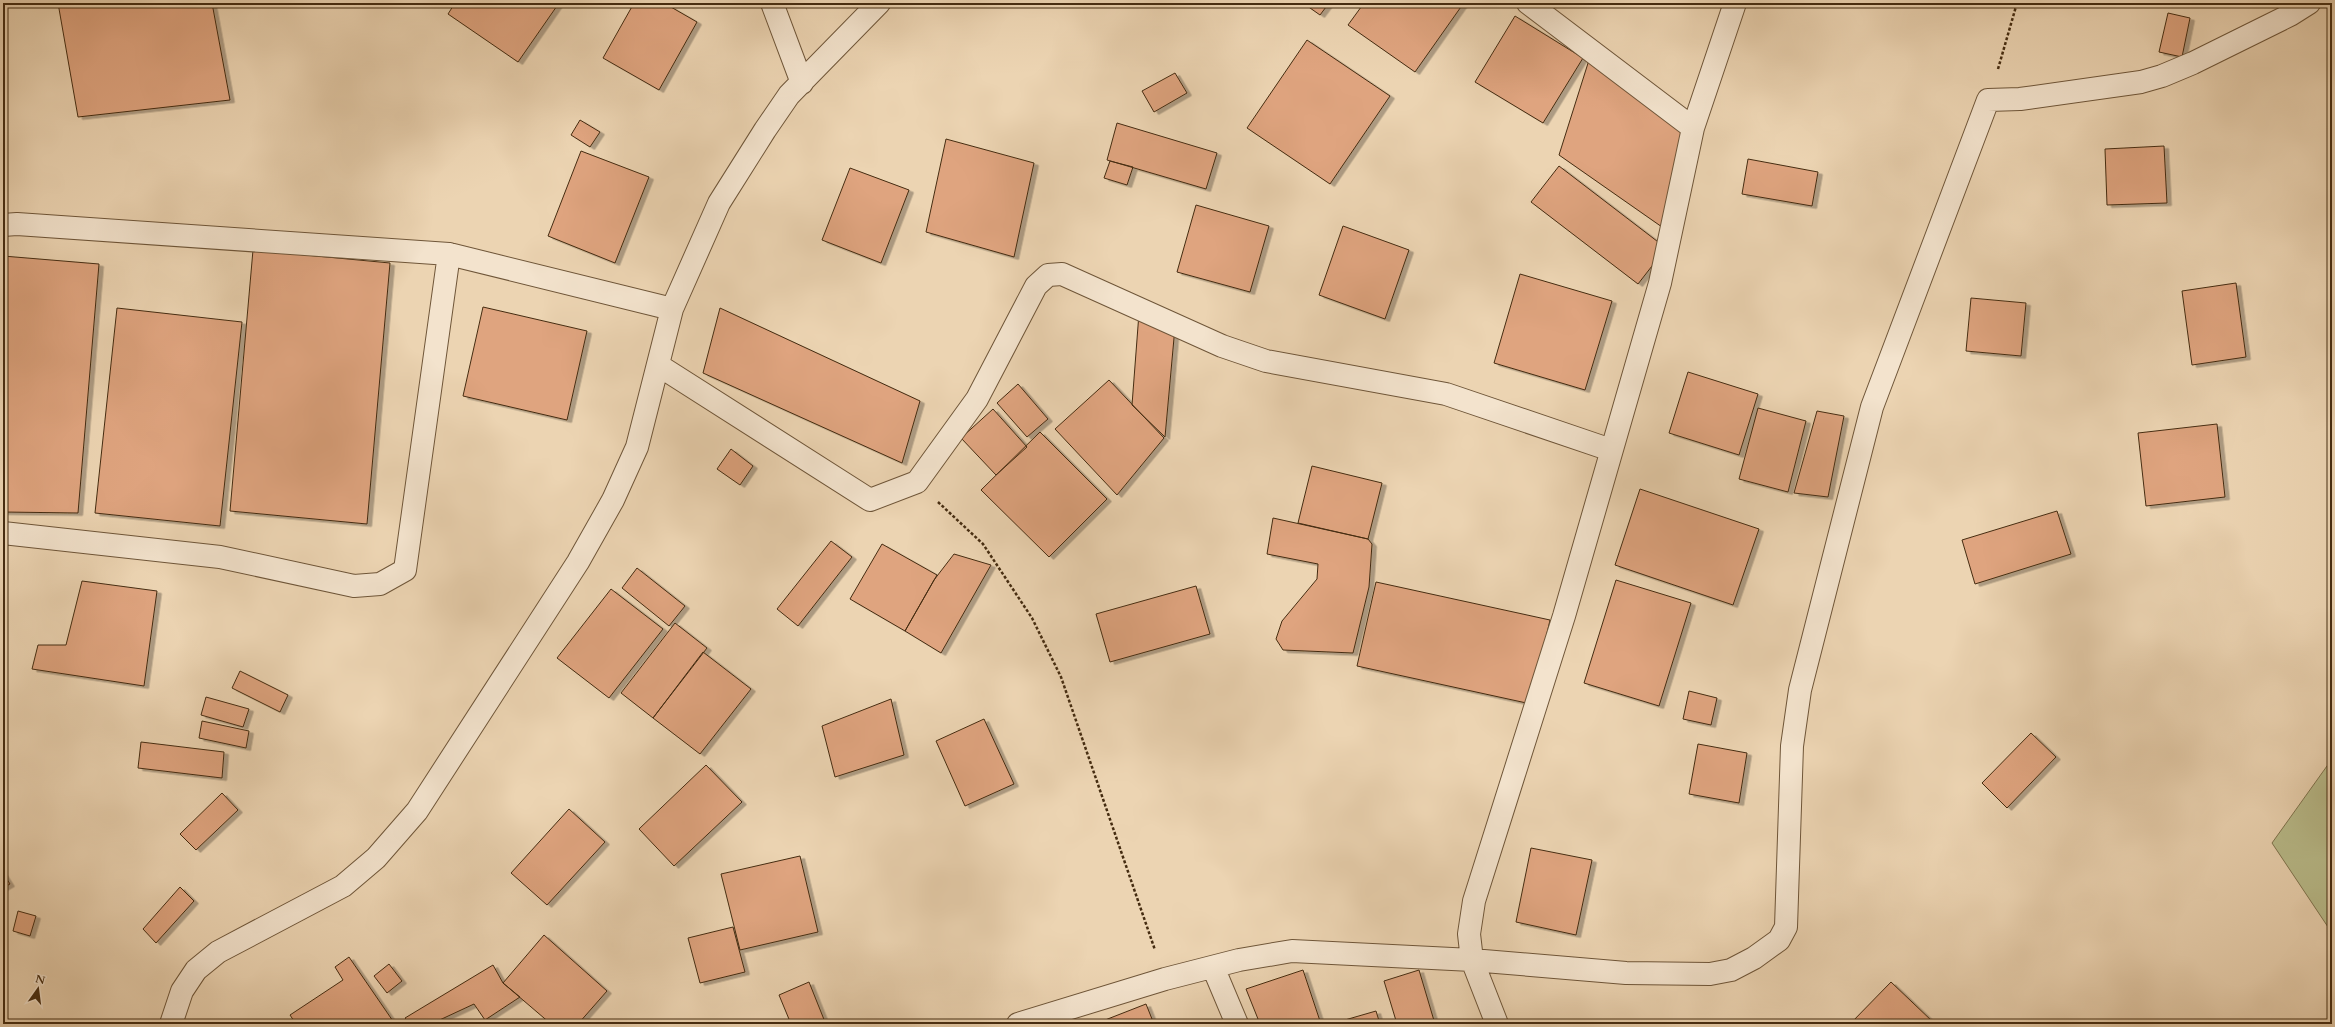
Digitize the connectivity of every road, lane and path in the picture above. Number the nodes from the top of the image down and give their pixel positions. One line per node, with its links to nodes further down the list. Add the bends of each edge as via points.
1 (772, 3): 7 (street)
2 (879, 3): 7 (street)
3 (1528, 3): 9 (street)
4 (1735, 3): 9 (street)
5 (2017, 3): 8 (path)
6 (2309, 3): 8 (street, via 2269,26 2162,76 2134,83 2020,99)
7 (802, 83): 12 (street, via 789,96 765,130 719,203)
8 (1988, 100): 17 (street, via 1872,407 1800,690 1792,746 1786,927 1779,940 1754,958 1731,970 1710,974 1626,973)
9 (1693, 128): 14 (street, via 1660,282)
10 (3, 224): 11 (street)
11 (449, 254): 12 (street); 16 (street, via 405,570 380,584 354,586 220,557)
12 (672, 309): 13 (street)
13 (658, 365): 15 (street, via 870,500); 20 (street, via 636,447 613,500 578,562 417,811 376,858 343,886 218,952 196,970 182,991)
14 (1611, 450): 15 (street, via 1446,394 1266,361 1222,346 1062,274 1048,275 1036,286 977,399); 17 (street, via 1564,616 1474,901 1469,934)
15 (917, 482): 19 (path, via 983,544 1032,618 1061,677)
16 (3, 533)
17 (1472, 960): 18 (street, via 1292,951); 23 (street)
18 (1213, 967): 19 (street); 22 (street)
19 (1165, 979): 21 (street)
20 (171, 1024)
21 (1018, 1024)
22 (1237, 1024)
23 (1497, 1024)

